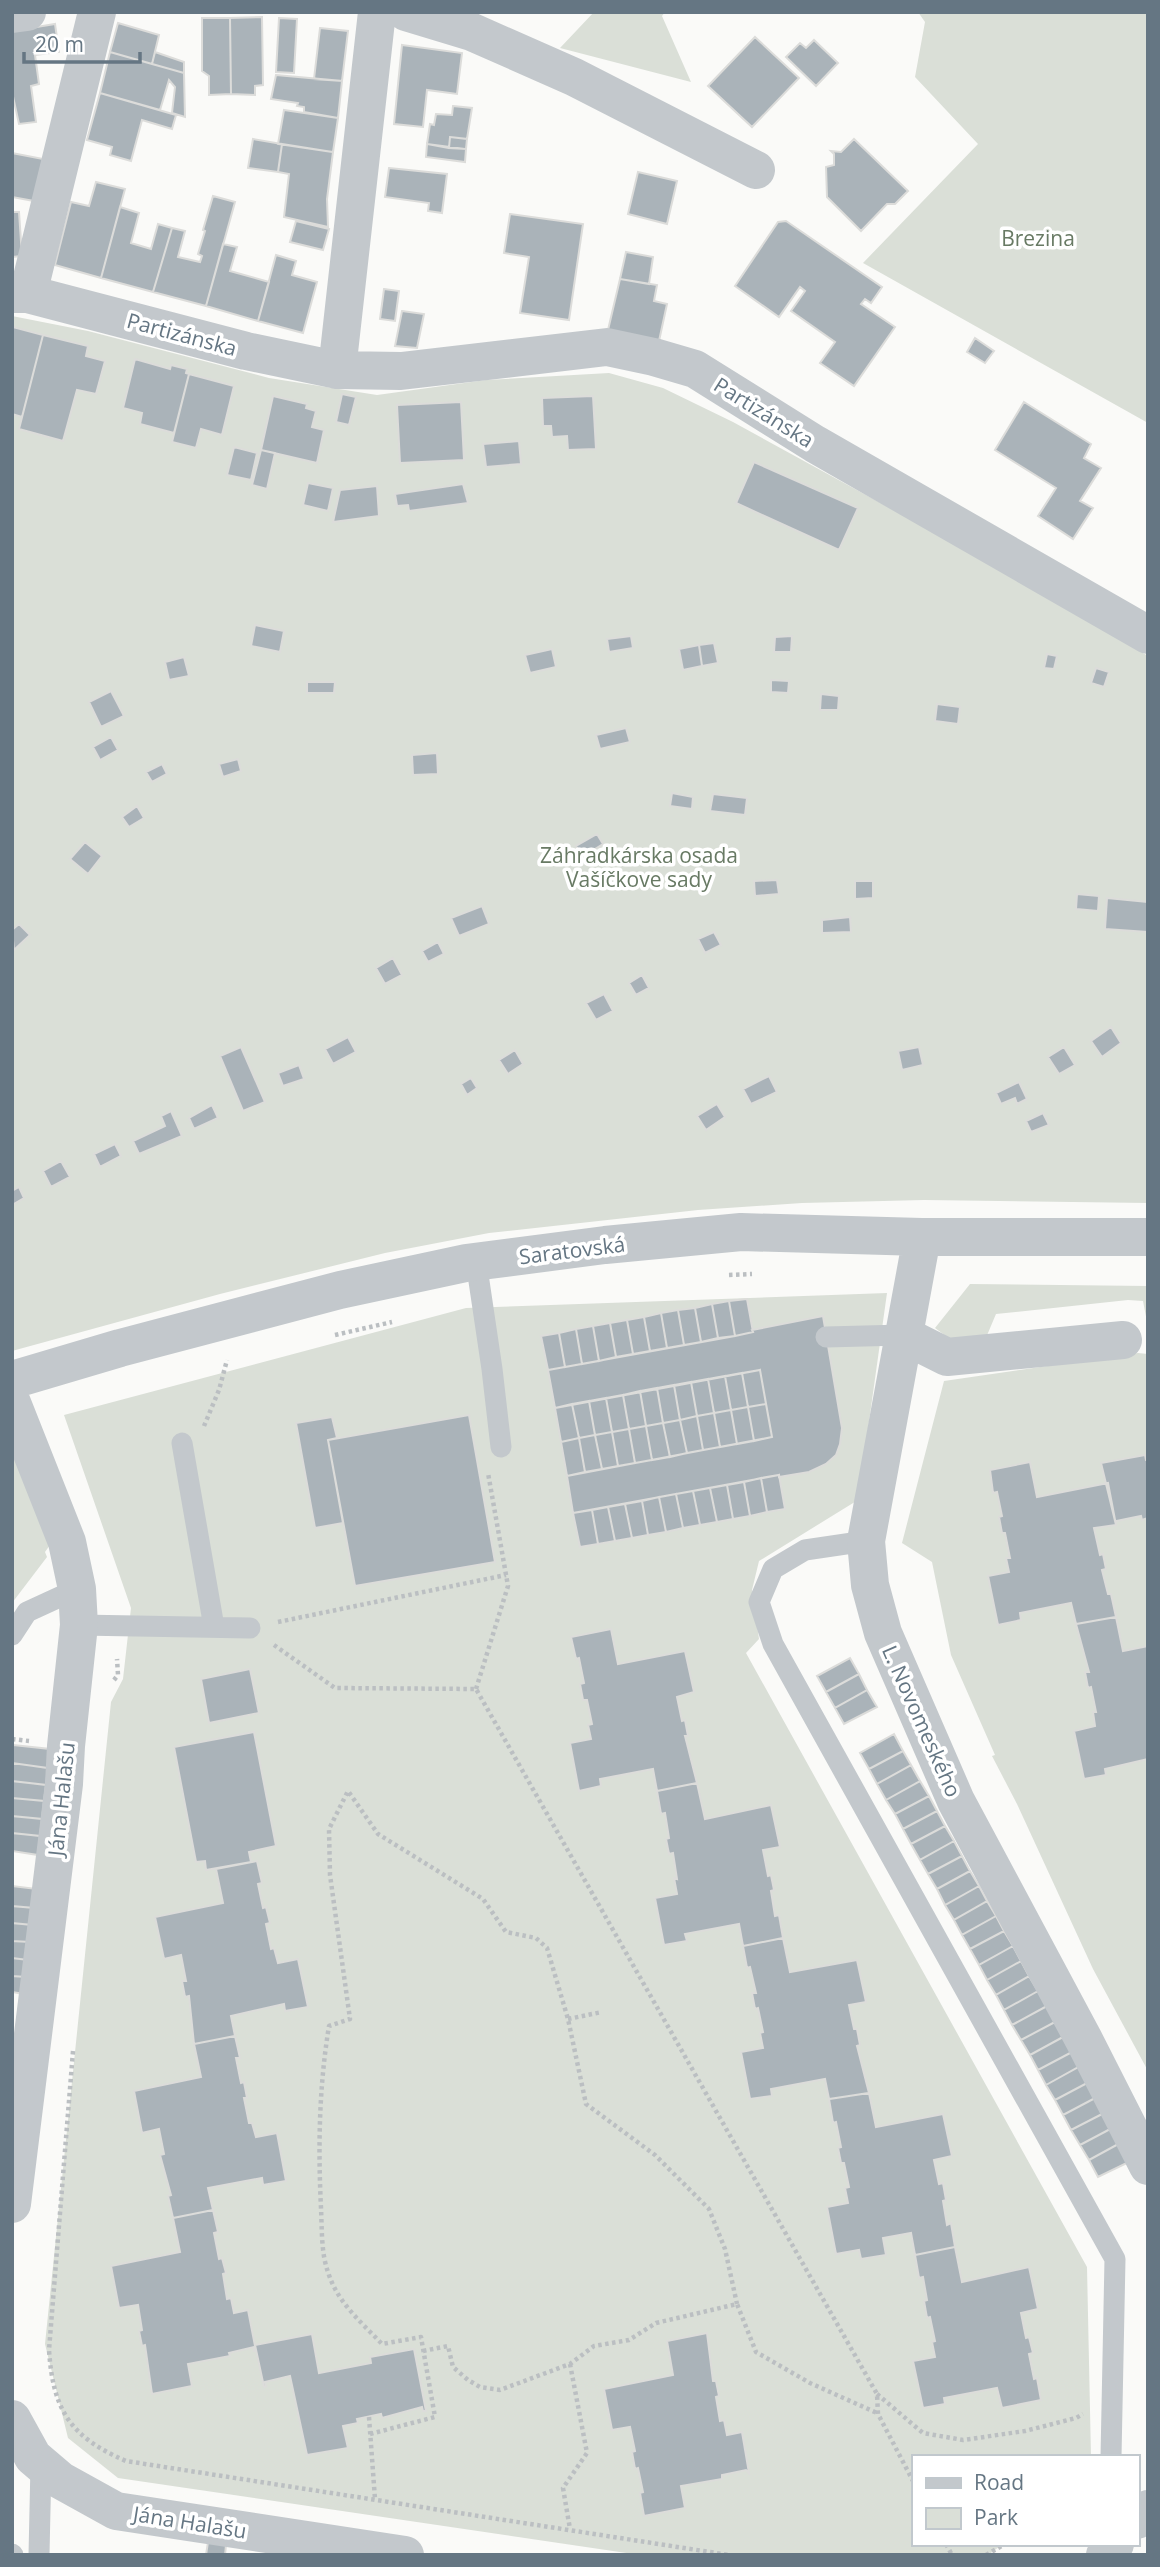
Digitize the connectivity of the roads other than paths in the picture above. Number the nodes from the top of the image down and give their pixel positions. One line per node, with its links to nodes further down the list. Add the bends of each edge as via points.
1 (27, 12): 5 (street)
2 (97, 12): 7 (street, Partizánska)
3 (377, 12): 8 (street)
4 (406, 12): 6 (street, via 472,32 574,77)
5 (12, 14)
6 (757, 170)
7 (20, 294): 8 (street, Partizánska)
8 (337, 370): 9 (street, Partizánska, via 401,371 607,346 695,369 815,444)
9 (1148, 635)
10 (922, 1237): 11 (street, Saratovská); 12 (street, Saratovská, via 741,1232); 13 (street, L. Novomeského)
11 (1148, 1237)
12 (477, 1261): 16 (street, Saratovská, via 340,1290); 19 (lane)
13 (903, 1335): 14 (lane); 15 (street, via 947,1357); 20 (street, L. Novomeského)
14 (826, 1337)
15 (1123, 1340)
16 (12, 1380)
17 (12, 1404): 21 (street, Jána Halašu)
18 (182, 1443): 22 (lane)
19 (501, 1447)
20 (866, 1541): 25 (street, L. Novomeského, via 870,1585 883,1633 956,1801); 28 (lane, via 805,1550 773,1569 760,1602 773,1644 1115,2259)
21 (91, 1613): 22 (lane); 24 (lane, via 27,1612); 26 (street, Jána Halašu, via 66,1746)
22 (214, 1627): 23 (lane)
23 (250, 1628)
24 (12, 1635)
25 (1148, 2166)
26 (12, 2204)
27 (12, 2419): 29 (street, Jána Halašu)
28 (1111, 2455)
29 (41, 2464): 30 (lane); 31 (street, Jána Halašu, via 116,2511)
30 (39, 2555)
31 (405, 2555)

